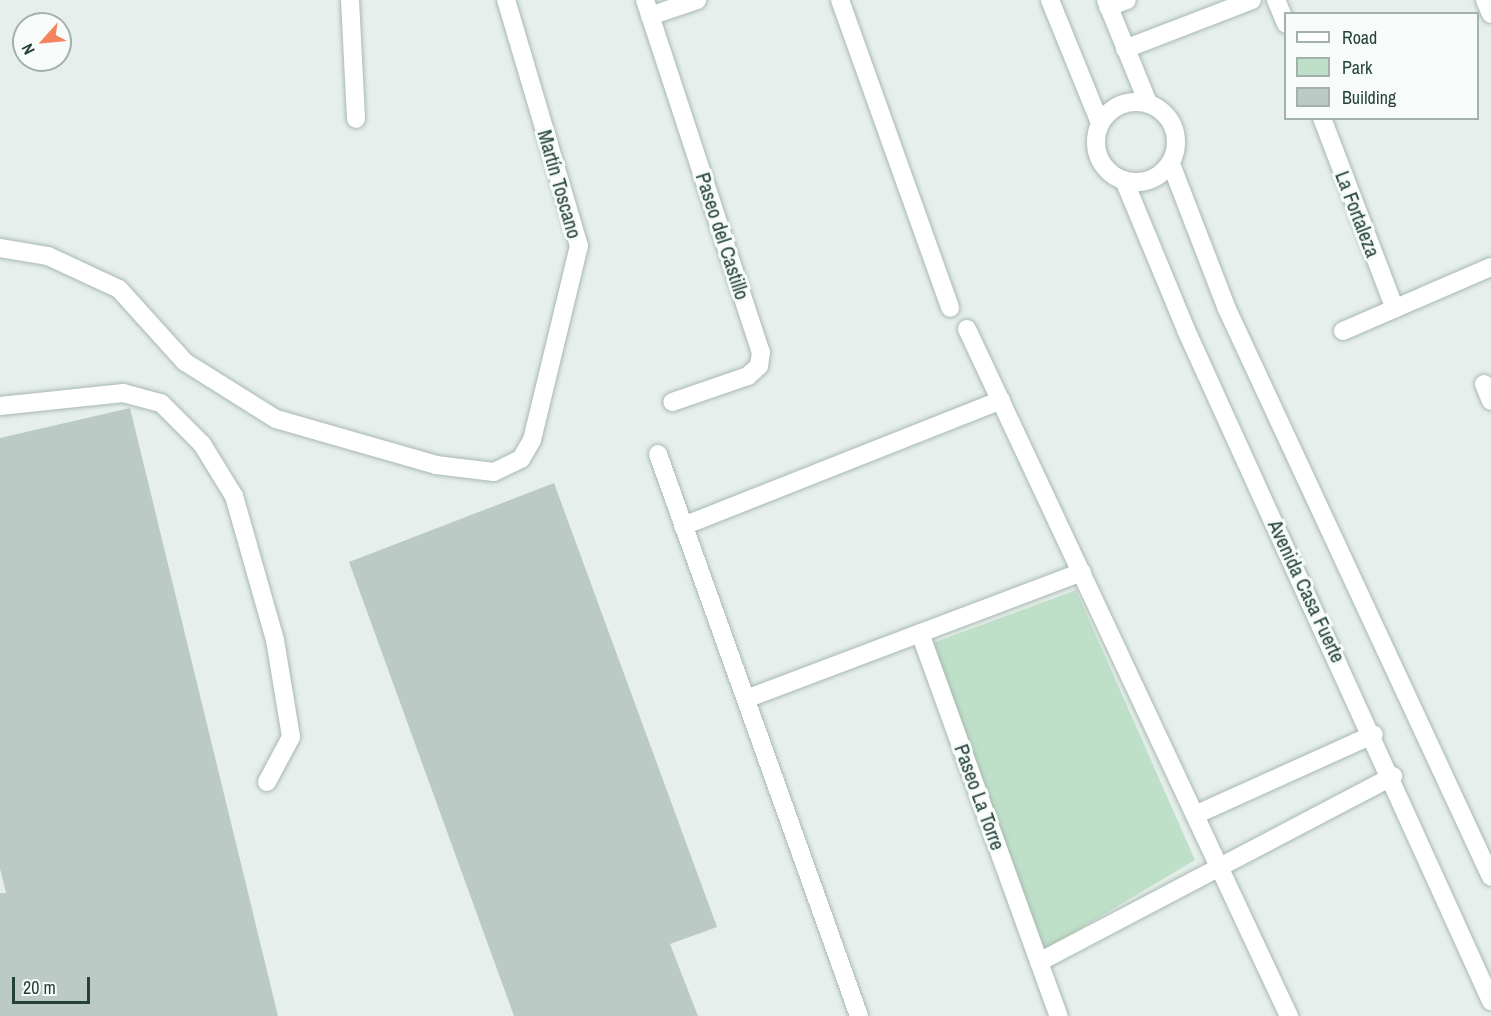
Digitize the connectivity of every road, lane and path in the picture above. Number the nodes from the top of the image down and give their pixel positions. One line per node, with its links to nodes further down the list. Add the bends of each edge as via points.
1 (350, 0): 16 (street)
2 (506, 0): 21 (street, Martín Toscano, via 579,246 532,440 521,459 494,472 436,465 276,419 185,362 119,289 48,256)
3 (697, 0): 11 (street, Paseo del Castillo)
4 (840, 0): 23 (street)
5 (1050, 0): 18 (street)
6 (1127, 0): 10 (street)
7 (1252, 0): 14 (street)
8 (1276, 0): 13 (street)
9 (1485, 0): 12 (street)
10 (1107, 4): 14 (street)
11 (648, 8): 28 (street, Paseo del Castillo, via 761,351 759,366 748,376)
12 (1491, 14)
13 (1284, 19)
14 (1125, 49): 15 (street)
15 (1148, 103): 18 (street, via 1120,104); 19 (street, via 1171,121 1176,150)
16 (356, 119)
17 (1323, 120): 24 (street, La Fortaleza)
18 (1100, 123): 20 (street, via 1096,150 1111,174)
19 (1171, 164): 20 (street, via 1141,182); 40 (street, via 1227,309)
20 (1124, 180): 35 (street, Avenida Casa Fuerte, via 1186,330)
21 (0, 248)
22 (1491, 267): 24 (street)
23 (950, 308)
24 (1395, 309): 26 (street)
25 (967, 329): 27 (street)
26 (1343, 331)
27 (1001, 400): 31 (street); 32 (street)
28 (672, 402)
29 (0, 406): 37 (street, via 123,393 161,403 202,444 234,496 275,640 291,737)
30 (658, 454): 31 (street)
31 (684, 526): 34 (street)
32 (1082, 572): 33 (street); 38 (street)
33 (920, 633): 34 (street); 41 (street, Paseo La Torre)
34 (746, 699): 43 (street)
35 (1374, 734): 36 (street, Avenida Casa Fuerte); 38 (street)
36 (1393, 776): 39 (street); 42 (street, Avenida Casa Fuerte)
37 (267, 782)
38 (1196, 815): 39 (street)
39 (1219, 866): 41 (street); 45 (street)
40 (1491, 877)
41 (1039, 962): 44 (street, Paseo La Torre)
42 (1491, 1001)
43 (859, 1016)
44 (1059, 1016)
45 (1290, 1016)

